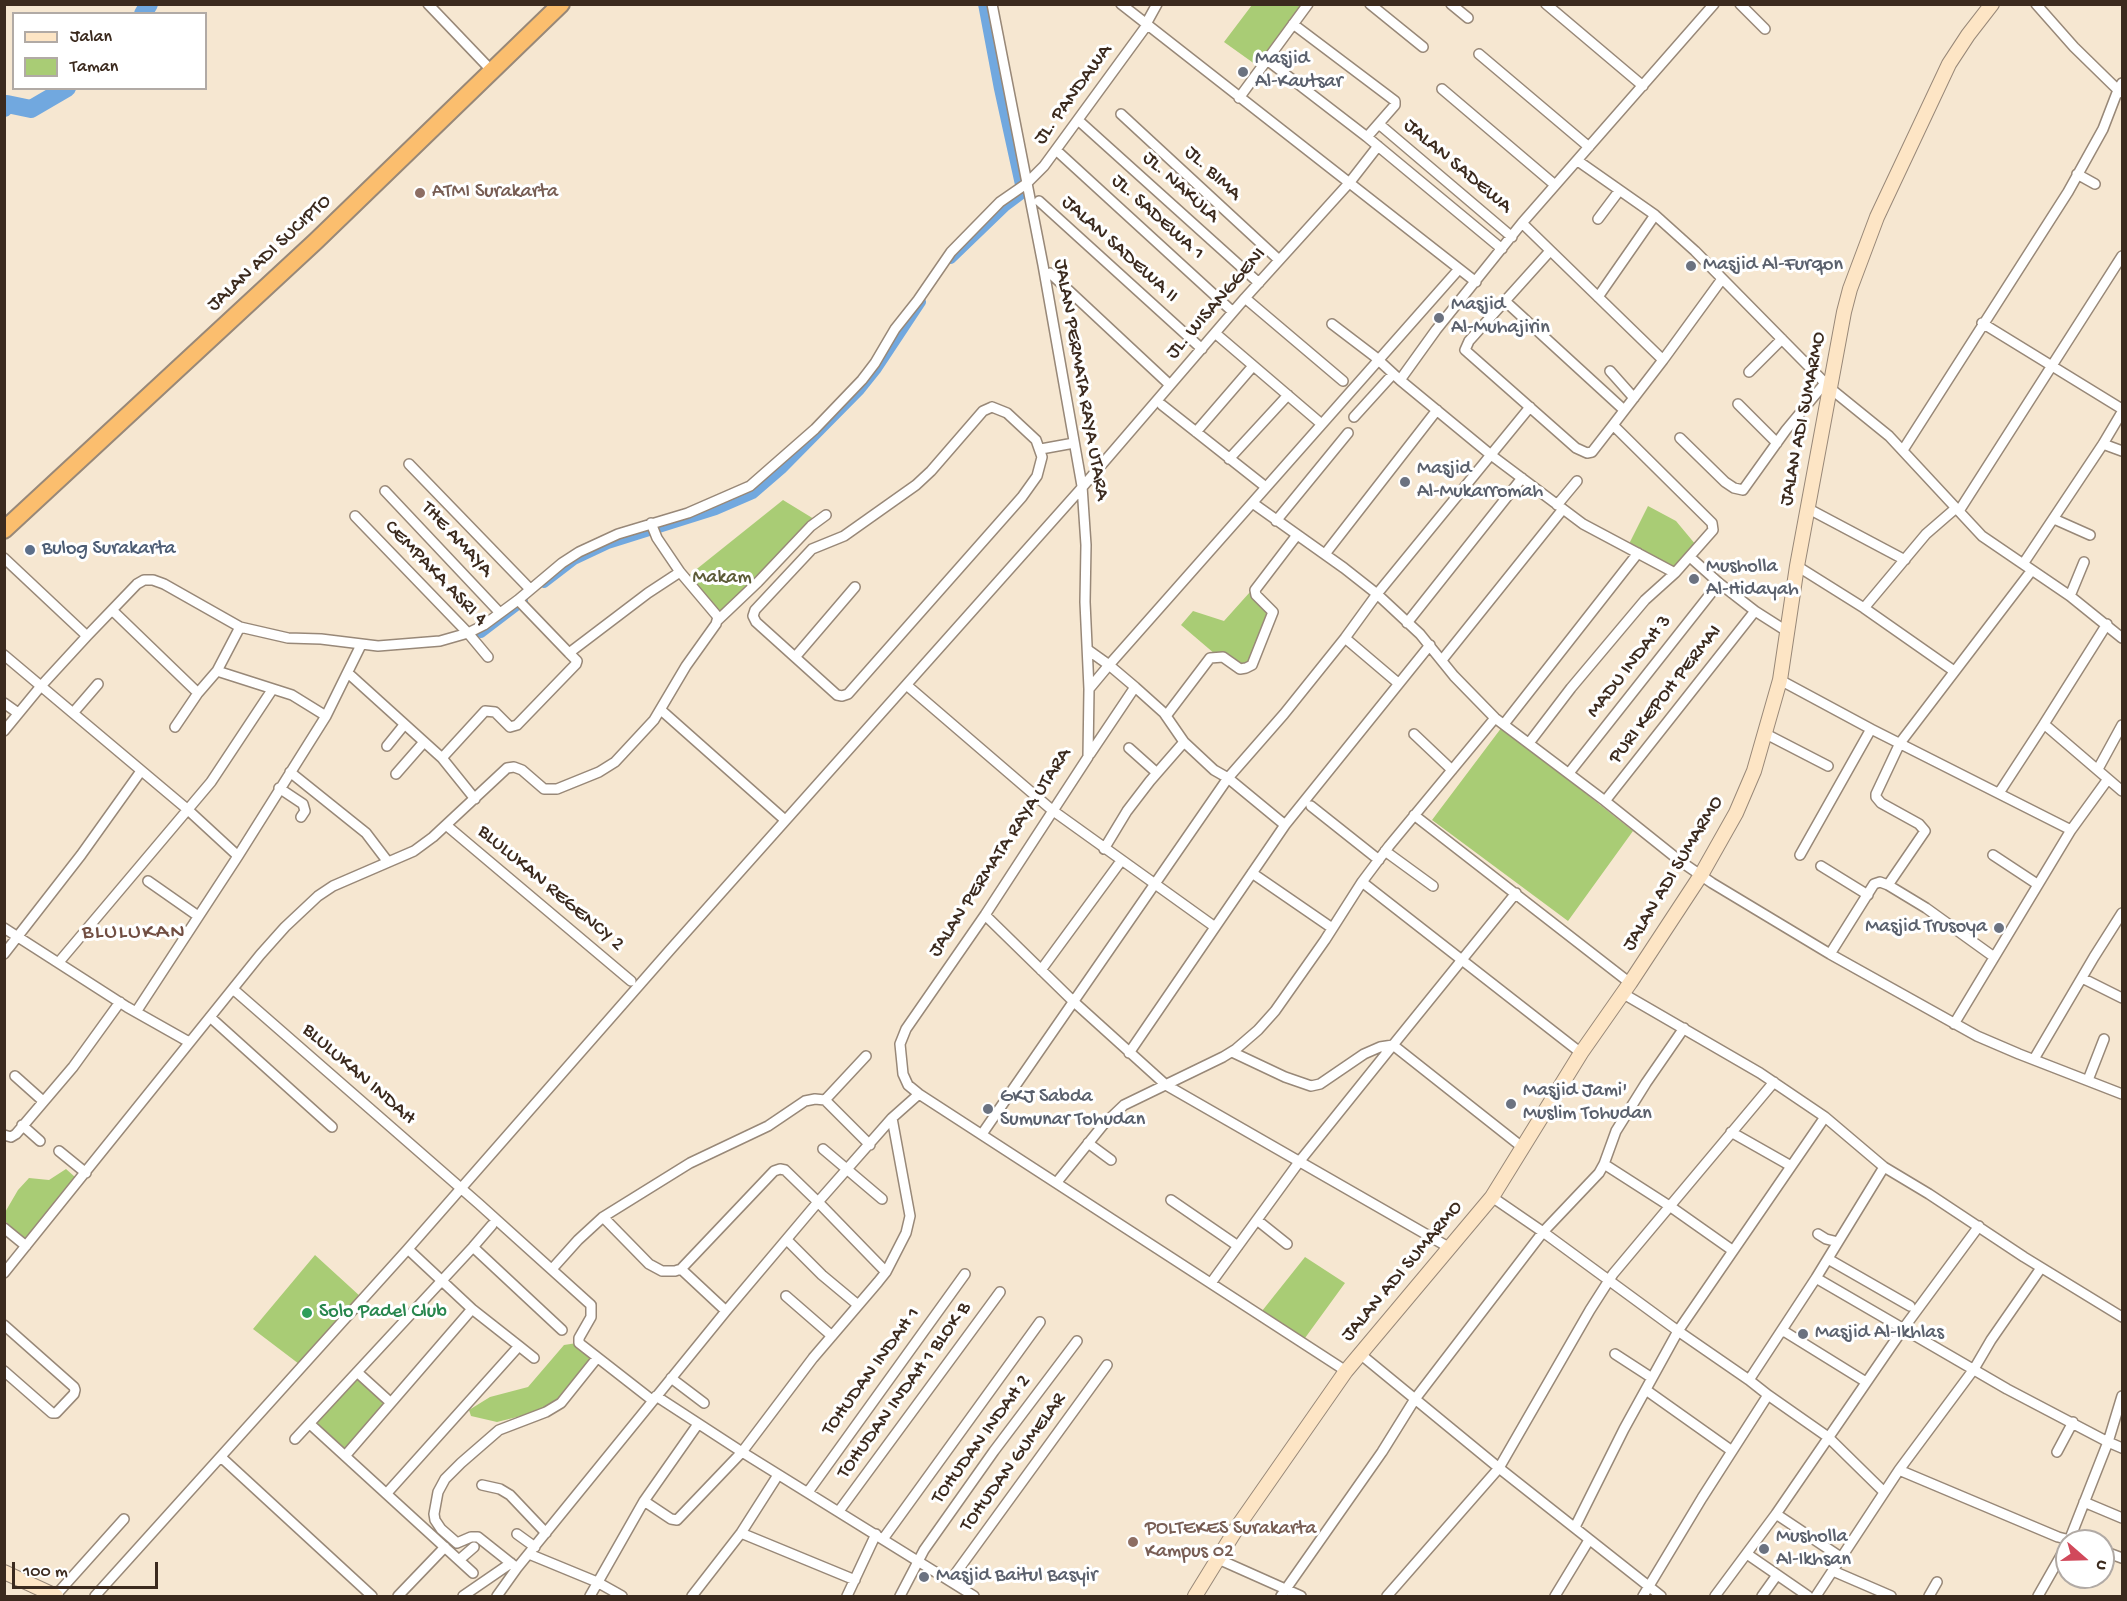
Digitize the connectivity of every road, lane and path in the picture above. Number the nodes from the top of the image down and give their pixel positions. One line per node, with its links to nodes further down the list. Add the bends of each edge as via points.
1 (428, 4): 21 (street)
2 (561, 4): 21 (highway, JALAN ADI SUCIPTO)
3 (992, 4): 38 (street, JALAN PERMATA RAYA UTARA)
4 (1121, 4): 16 (street)
5 (1157, 4): 16 (street, JL. PANDAWA)
6 (1308, 4): 15 (street)
7 (1370, 4): 18 (street)
8 (1451, 4): 14 (street)
9 (1546, 4): 22 (street)
10 (1714, 4): 22 (street)
11 (1740, 4): 17 (street)
12 (1992, 4): 76 (main road, JALAN ADI SUMARMO, via 1949,64 1867,241 1844,312)
13 (2036, 4): 24 (street)
14 (1468, 18)
15 (1293, 24): 20 (street); 28 (street, via 1395,101)
16 (1147, 25): 25 (street); 27 (street, JL. PANDAWA)
17 (1765, 29)
18 (1423, 47)
19 (1479, 54): 31 (street)
20 (1267, 60): 25 (street); 29 (street)
21 (492, 70): 114 (highway, JALAN ADI SUCIPTO, via 316,241)
22 (1643, 86): 31 (street)
23 (1443, 89): 37 (street)
24 (2121, 89): 34 (street)
25 (1239, 98): 35 (street)
26 (1121, 114): 52 (street, JL. BIMA)
27 (1078, 120): 32 (street, JL. PANDAWA); 57 (street, JL. NAKULA)
28 (1378, 124): 29 (street); 39 (street, JALAN SADEWA)
29 (1367, 137): 30 (street)
30 (1378, 146): 35 (street, JL. WISANGGENI); 42 (street)
31 (1589, 147): 33 (street)
32 (1056, 150): 38 (street, JL. PANDAWA); 61 (street, JL. SADEWA 1)
33 (1578, 161): 37 (street); 40 (street)
34 (2078, 174): 36 (street); 62 (street)
35 (1350, 182): 52 (street, JL. WISANGGENI); 53 (street)
36 (2095, 184)
37 (1555, 185): 46 (street)
38 (1022, 186): 92 (street, JALAN PERMATA RAYA UTARA); 113 (street, JL. PANDAWA, via 1000,202 951,252 869,372 816,429 742,490)
39 (1454, 190): 42 (street); 43 (street, JALAN SADEWA)
40 (1620, 191): 44 (street); 45 (street)
41 (1039, 201): 66 (street, JALAN SADEWA II)
42 (1444, 201): 47 (street)
43 (1481, 212): 47 (street); 48 (street, JALAN SADEWA)
44 (1655, 215): 55 (street); 58 (street)
45 (1598, 219)
46 (1522, 223): 48 (street); 50 (street)
47 (1472, 224): 49 (street)
48 (1512, 237): 49 (street)
49 (1502, 249): 56 (street)
50 (1550, 251): 58 (street); 60 (street)
51 (2122, 256): 69 (street)
52 (1279, 260): 57 (street, JL. WISANGGENI)
53 (1460, 269): 56 (street); 67 (street)
54 (1050, 273): 75 (street)
55 (1722, 279): 65 (street); 68 (street)
56 (1476, 282): 73 (street)
57 (1259, 283): 59 (street, JL. WISANGGENI)
58 (1598, 297): 68 (street)
59 (1245, 298): 61 (street, JL. WISANGGENI); 74 (street)
60 (1505, 301): 81 (street, via 1465,350); 83 (street)
61 (1233, 312): 64 (street, JL. WISANGGENI)
62 (1982, 323): 69 (street); 95 (street)
63 (1332, 324): 67 (street)
64 (1215, 333): 66 (street, JL. WISANGGENI); 70 (street)
65 (1782, 339): 72 (street); 76 (street)
66 (1202, 349): 75 (street, JL. WISANGGENI)
67 (1378, 360): 73 (street); 105 (street)
68 (1663, 360): 78 (street)
69 (2052, 365): 84 (street); 108 (street)
70 (1253, 366): 77 (street); 88 (street)
71 (1610, 371): 78 (street)
72 (1749, 372)
73 (1397, 377): 82 (street); 85 (street)
74 (1343, 381)
75 (1170, 385): 104 (street, JL. WISANGGENI)
76 (1828, 386): 91 (street); 95 (street); 107 (main road, JALAN ADI SUMARMO)
77 (1288, 395): 86 (street); 98 (street)
78 (1634, 398): 83 (street)
79 (1738, 404): 91 (street)
80 (1162, 405): 88 (street)
81 (1530, 407): 87 (street, via 1576,448 1587,453); 97 (street)
82 (1437, 410): 97 (street); 118 (street)
83 (1624, 410): 87 (street)
84 (2122, 410): 93 (street)
85 (1354, 417)
86 (1318, 421)
87 (1613, 425): 119 (street, via 1712,523 1713,530)
88 (1196, 432): 98 (street)
89 (1348, 434): 112 (street)
90 (1680, 438): 91 (street, via 1725,482 1741,490)
91 (1777, 443)
92 (1072, 444): 94 (street); 104 (street, JALAN PERMATA RAYA UTARA)
93 (2103, 444): 96 (street); 111 (street)
94 (1041, 449): 152 (street, via 1042,462 1034,482 848,694 835,693); 152 (street, via 1034,437 1007,413 987,408 916,485 843,536 812,549 753,614 756,622)
95 (1903, 450): 108 (street)
96 (2122, 451)
97 (1491, 455): 100 (street); 130 (street)
98 (1230, 459): 102 (street)
99 (409, 464): 129 (street)
100 (1522, 478): 106 (street); 138 (street)
101 (1577, 481): 106 (street)
102 (1262, 484)
103 (385, 491): 136 (street, THE AMAYA)
104 (1078, 492): 148 (street, JALAN PERMATA RAYA UTARA, via 1086,545); 210 (street, JL. WISANGGENI)
105 (1254, 504): 112 (street); 154 (street)
106 (1560, 507): 117 (street); 153 (street)
107 (1807, 508): 121 (street); 123 (main road, JALAN ADI SUMARMO)
108 (1957, 510): 121 (street, via 1926,534); 124 (street, via 1982,536)
109 (826, 515): 137 (street)
110 (355, 516): 142 (street, CEMPAKA ASRI 4)
111 (2054, 519): 116 (street); 124 (street)
112 (1276, 520): 115 (street)
113 (652, 525): 125 (street); 129 (street, JL. PANDAWA, via 618,534 579,552)
114 (4, 530)
115 (1297, 535): 118 (street); 172 (street, via 1255,590 1273,612 1252,665 1243,669 1223,657 1210,658)
116 (2090, 535)
117 (1638, 553): 126 (street); 173 (street)
118 (1325, 554): 130 (street)
119 (1690, 557): 126 (street); 127 (street)
120 (4, 558): 144 (street)
121 (1905, 560): 133 (street)
122 (2084, 562): 131 (street)
123 (1797, 566): 133 (street); 141 (main road, JALAN ADI SUMARMO)
124 (2027, 567): 131 (street); 156 (street)
125 (680, 572): 137 (street); 149 (street)
126 (1675, 573): 185 (street, via 1645,600)
127 (1719, 583): 135 (street); 196 (street, MADU INDAH 3)
128 (855, 586): 152 (street)
129 (530, 589): 132 (street, JL. PANDAWA)
130 (1377, 594): 138 (street); 145 (street)
131 (2070, 596): 139 (street)
132 (520, 602): 136 (street, JL. PANDAWA); 149 (street)
133 (1864, 608): 156 (street)
134 (112, 610): 140 (street, JL. PANDAWA, via 137,584 153,580); 144 (street, JL. PANDAWA); 166 (street)
135 (1755, 611): 141 (street); 204 (street, PURI KEPOH PERMAI)
136 (500, 613): 142 (street, JL. PANDAWA)
137 (718, 620): 168 (street)
138 (1407, 623): 147 (street)
139 (2107, 624): 143 (street); 174 (street)
140 (240, 627): 146 (street, JL. PANDAWA, via 288,638); 155 (street)
141 (1788, 632): 158 (main road, JALAN ADI SUMARMO)
142 (468, 633): 146 (street, JL. PANDAWA, via 440,641); 151 (street, CEMPAKA ASRI 4)
143 (2121, 633)
144 (87, 636): 161 (street, JL. PANDAWA)
145 (1345, 638): 159 (street); 198 (street)
146 (361, 645): 157 (street)
147 (1430, 645): 153 (street); 159 (street)
148 (1088, 651): 154 (street); 164 (street, JALAN PERMATA RAYA UTARA)
149 (569, 653): 189 (street, via 576,664 517,725 510,727 495,712 487,710)
150 (4, 655): 161 (street)
151 (488, 657)
152 (796, 657)
153 (1442, 660): 173 (street)
154 (1109, 665): 162 (street); 164 (street)
155 (217, 671): 165 (street); 166 (street)
156 (1954, 671): 184 (street)
157 (348, 673): 171 (street); 175 (street)
158 (1780, 680): 178 (street); 181 (main road, JALAN ADI SUMARMO)
159 (1398, 683): 212 (street)
160 (98, 684): 170 (street)
161 (41, 686): 169 (street, JL. PANDAWA); 170 (street)
162 (1135, 687): 172 (street); 188 (street)
163 (910, 688): 207 (street)
164 (1089, 689): 188 (street, JALAN PERMATA RAYA UTARA)
165 (272, 690): 171 (street, via 292,695); 206 (street, via 211,782)
166 (198, 693): 177 (street)
167 (4, 703): 169 (street)
168 (661, 710): 203 (street, via 626,752 599,772 552,790 540,787 522,770 510,768); 210 (street)
169 (18, 713): 179 (street, JL. PANDAWA)
170 (73, 713): 193 (street)
171 (326, 716): 194 (street)
172 (1166, 716): 183 (street)
173 (1499, 722): 185 (street); 192 (street)
174 (2044, 724): 191 (street); 202 (street)
175 (404, 725): 182 (street); 186 (street)
176 (2122, 725): 191 (street)
177 (175, 727)
178 (1871, 729): 184 (street); 216 (street)
179 (4, 731)
180 (1414, 734): 192 (street)
181 (1766, 734): 190 (street); 224 (main road, JALAN ADI SUMARMO, via 1736,813)
182 (423, 742): 189 (street); 197 (street)
183 (1184, 742): 195 (street); 198 (street)
184 (1900, 743): 202 (street); 229 (street, via 1876,797 1925,831)
185 (1529, 744): 196 (street)
186 (387, 746)
187 (1129, 748): 195 (street)
188 (1089, 757): 207 (street, JALAN PERMATA RAYA UTARA)
189 (442, 758): 203 (street)
190 (1828, 766)
191 (2098, 769): 199 (street)
192 (1452, 770): 208 (street)
193 (141, 771): 206 (street); 239 (street)
194 (290, 772): 200 (street); 221 (street, via 366,833)
195 (1156, 773): 214 (street)
196 (1569, 773): 204 (street)
197 (396, 774)
198 (1228, 778): 212 (street); 227 (street)
199 (2108, 779): 201 (street); 213 (street)
200 (279, 788): 209 (street, via 303,804 305,811); 218 (street)
201 (2122, 791)
202 (1999, 794): 213 (street)
203 (475, 799): 211 (street)
204 (1605, 801): 224 (street)
205 (1311, 806): 219 (street)
206 (187, 809): 218 (street); 244 (street)
207 (1053, 810): 214 (street); 234 (street, JALAN PERMATA RAYA UTARA)
208 (1414, 815): 215 (street); 231 (street)
209 (301, 817)
210 (785, 820): 294 (street, JL. WISANGGENI)
211 (446, 825): 221 (street, via 414,851); 247 (street, BLULUKAN REGENCY 2)
212 (1285, 825): 223 (street)
213 (2071, 830): 228 (street)
214 (1104, 849): 220 (street)
215 (1385, 851): 219 (street); 230 (street)
216 (1800, 855)
217 (1993, 855): 228 (street)
218 (238, 856): 235 (street)
219 (1379, 860): 226 (street)
220 (1120, 861): 227 (street); 245 (street)
221 (388, 862): 249 (street, via 318,896 285,927)
222 (1821, 866): 232 (street)
223 (1251, 873): 236 (street); 238 (street)
224 (1701, 875): 241 (street); 248 (main road, JALAN ADI SUMARMO)
225 (148, 882): 235 (street)
226 (1362, 882): 238 (street); 243 (street)
227 (1154, 884): 236 (street); 251 (street)
228 (2037, 884): 242 (street)
229 (1888, 885): 232 (street, via 1877,883); 242 (street)
230 (1433, 886)
231 (1516, 893): 243 (street); 248 (street)
232 (1868, 895): 241 (street)
233 (2122, 913): 246 (street)
234 (984, 915): 245 (street); 269 (street, JALAN PERMATA RAYA UTARA, via 900,1044 903,1074)
235 (198, 916): 253 (street)
236 (1215, 927): 261 (street)
237 (4, 928): 239 (street)
238 (1332, 928): 260 (street, via 1275,1011)
239 (19, 937): 240 (street); 244 (street)
240 (4, 954)
241 (1830, 954): 255 (street)
242 (1994, 957): 255 (street)
243 (1461, 961): 259 (street); 262 (street)
244 (59, 962): 252 (street)
245 (1041, 970): 251 (street)
246 (2082, 978): 250 (street); 264 (street)
247 (631, 981)
248 (1626, 988): 256 (street); 262 (main road, JALAN ADI SUMARMO)
249 (233, 989): 254 (street); 294 (street, BLULUKAN INDAH)
250 (2122, 998)
251 (1073, 1001): 261 (street); 278 (street)
252 (120, 1002): 253 (street); 272 (street)
253 (136, 1012): 258 (street)
254 (210, 1017): 258 (street); 276 (street)
255 (1954, 1024): 264 (street)
256 (1684, 1028): 267 (street); 288 (street, via 1621,1123)
257 (2104, 1039): 266 (street)
258 (189, 1042): 292 (street)
259 (1394, 1045): 260 (street, via 1364,1053 1320,1084 1311,1086); 283 (street); 287 (street)
260 (1232, 1052): 268 (street)
261 (1129, 1053): 268 (street)
262 (1581, 1053): 283 (main road, JALAN ADI SUMARMO)
263 (866, 1056): 271 (street)
264 (2034, 1059): 266 (street)
265 (15, 1076): 272 (street)
266 (2088, 1080): 270 (street)
267 (1773, 1082): 274 (street); 277 (street)
268 (1166, 1086): 281 (street, via 1124,1105); 287 (street)
269 (919, 1094): 273 (street); 278 (street, JALAN PERMATA RAYA UTARA)
270 (2122, 1094)
271 (825, 1100): 282 (street); 300 (street, via 797,1105 768,1126 672,1173)
272 (43, 1101): 275 (street)
273 (894, 1117): 282 (street); 320 (street, via 910,1216 906,1233)
274 (1825, 1117): 289 (street); 290 (street)
275 (22, 1125): 279 (street, via 13,1136); 280 (street)
276 (332, 1127)
277 (1731, 1131): 289 (street); 299 (street)
278 (982, 1134): 293 (street, JALAN PERMATA RAYA UTARA)
279 (4, 1135)
280 (40, 1141)
281 (1088, 1143): 286 (street); 293 (street)
282 (870, 1145): 291 (street)
283 (1522, 1147): 295 (main road, JALAN ADI SUMARMO)
284 (823, 1149): 291 (street)
285 (59, 1151): 292 (street)
286 (1111, 1160)
287 (1299, 1162): 301 (street); 313 (street)
288 (1604, 1164): 299 (street); 305 (street)
289 (1791, 1166): 314 (street)
290 (1884, 1167): 303 (street); 308 (street)
291 (847, 1171): 296 (street); 298 (street)
292 (86, 1173): 310 (street)
293 (1057, 1182): 326 (street, JALAN PERMATA RAYA UTARA)
294 (460, 1188): 318 (street, BLULUKAN INDAH); 374 (street, JL. WISANGGENI)
295 (1492, 1197): 305 (street); 313 (main road, JALAN ADI SUMARMO)
296 (882, 1199)
297 (1171, 1200): 311 (street)
298 (818, 1202): 307 (street); 319 (street, via 785,1170 775,1170); 320 (street)
299 (1671, 1207): 314 (street); 324 (street)
300 (603, 1217): 318 (street); 319 (street, via 653,1267 667,1272)
301 (1257, 1220): 309 (street); 311 (street)
302 (492, 1225): 312 (street)
303 (1979, 1226): 317 (street); 336 (street)
304 (4, 1228): 310 (street)
305 (1543, 1232): 324 (street); 360 (street)
306 (1818, 1234): 308 (street)
307 (787, 1240): 329 (street); 332 (street)
308 (1838, 1242): 316 (street)
309 (1287, 1244)
310 (26, 1246): 321 (street)
311 (1238, 1246): 326 (street)
312 (473, 1247): 325 (street); 337 (street)
313 (1450, 1248): 343 (main road, JALAN ADI SUMARMO)
314 (1732, 1250): 339 (street)
315 (411, 1252): 325 (street)
316 (1828, 1259): 323 (street); 330 (street)
317 (2041, 1268): 333 (street); 348 (street)
318 (552, 1269): 346 (street, BLULUKAN INDAH, via 591,1305 591,1317 578,1341)
319 (681, 1269): 332 (street)
320 (886, 1272): 329 (street)
321 (4, 1273)
322 (965, 1274): 379 (street, TOHUDAN INDAH 1)
323 (1816, 1278): 336 (street); 338 (street)
324 (1609, 1280): 339 (street); 375 (street)
325 (441, 1282): 331 (street); 351 (street)
326 (1211, 1283): 350 (street, JALAN PERMATA RAYA UTARA)
327 (1000, 1292): 384 (street, TOHUDAN INDAH 1 BLOK B)
328 (786, 1296): 340 (street)
329 (858, 1305): 340 (street)
330 (1910, 1306)
331 (472, 1309): 342 (street); 361 (street)
332 (726, 1311): 352 (street)
333 (2122, 1317)
334 (1040, 1322): 394 (street)
335 (4, 1325): 349 (street, via 75,1390 57,1413 51,1413)
336 (1903, 1329): 348 (street); 355 (street)
337 (562, 1330)
338 (1782, 1330): 354 (street); 355 (street)
339 (1678, 1331): 353 (street); 354 (street)
340 (832, 1336): 371 (street)
341 (1077, 1341): 403 (street, TOHUDAN INDAH 2)
342 (519, 1346): 345 (street); 381 (street)
343 (1359, 1353): 350 (main road, JALAN ADI SUMARMO); 360 (street)
344 (1615, 1354): 353 (street)
345 (534, 1358)
346 (597, 1358): 359 (street); 404 (street, via 561,1403 491,1435 445,1479 438,1492 434,1514 441,1529 457,1543 478,1537)
347 (1107, 1365): 411 (street, TOHUDAN GUMELAR)
348 (1974, 1369): 363 (street); 376 (street)
349 (4, 1371)
350 (1346, 1371): 401 (main road, JALAN ADI SUMARMO)
351 (357, 1372): 361 (street); 364 (street)
352 (671, 1378): 359 (street); 362 (street)
353 (1652, 1378): 356 (street)
354 (1749, 1380): 357 (street)
355 (1866, 1382): 366 (street)
356 (1646, 1390): 370 (street); 388 (street)
357 (1768, 1395): 366 (street); 370 (street)
358 (2122, 1396): 368 (street)
359 (654, 1398): 365 (street); 390 (street)
360 (1415, 1399): 375 (street); 416 (street)
361 (390, 1402): 373 (street)
362 (704, 1403)
363 (2073, 1422): 368 (street); 372 (street)
364 (310, 1424): 367 (street); 373 (street)
365 (698, 1424): 371 (street); 382 (street)
366 (1828, 1437): 380 (street); 385 (street)
367 (295, 1439)
368 (2108, 1442): 369 (street); 383 (street)
369 (2122, 1448)
370 (1732, 1451): 414 (street)
371 (742, 1452): 377 (street); 382 (street, via 677,1520)
372 (2056, 1452)
373 (345, 1456): 381 (street)
374 (222, 1458): 418 (street, JL. WISANGGENI); 419 (street)
375 (1499, 1468): 388 (street); 431 (street)
376 (1899, 1470): 380 (street); 393 (street)
377 (778, 1475): 379 (street); 391 (street)
378 (482, 1485): 390 (street, via 510,1495)
379 (808, 1492): 384 (street)
380 (1884, 1492): 400 (street)
381 (387, 1493): 396 (street)
382 (644, 1501): 412 (street)
383 (2084, 1502): 386 (street); 389 (street)
384 (839, 1511): 394 (street)
385 (1776, 1514): 399 (street); 400 (street)
386 (2122, 1518)
387 (124, 1519): 417 (street)
388 (1575, 1527): 395 (street)
389 (2075, 1529)
390 (546, 1533): 398 (street)
391 (741, 1533): 410 (street); 425 (street)
392 (517, 1534): 398 (street)
393 (2055, 1536)
394 (880, 1537): 403 (street); 410 (street)
395 (1589, 1540): 414 (street); 432 (street)
396 (445, 1547): 402 (street); 420 (street)
397 (474, 1547): 402 (street)
398 (532, 1551): 404 (street); 412 (street)
399 (1747, 1554): 409 (street); 435 (street)
400 (1842, 1558): 406 (street)
401 (1218, 1559): 416 (street); 429 (main road, JALAN ADI SUMARMO)
402 (459, 1560): 408 (street)
403 (918, 1561): 411 (street); 427 (street, TOHUDAN INDAH 2)
404 (514, 1565): 421 (street); 422 (street)
405 (2055, 1567): 441 (street)
406 (1833, 1570): 438 (street); 439 (street)
407 (4, 1572): 415 (main road)
408 (473, 1573)
409 (1777, 1575): 436 (street); 437 (street)
410 (855, 1580): 426 (street)
411 (950, 1581): 428 (street)
412 (597, 1582): 423 (street); 424 (street)
413 (1937, 1582): 440 (street)
414 (1649, 1587): 433 (street); 434 (street)
415 (33, 1592): 417 (main road)
416 (1284, 1593): 430 (street)
417 (56, 1596)
418 (95, 1596)
419 (372, 1596)
420 (398, 1596)
421 (463, 1596)
422 (497, 1596)
423 (590, 1596)
424 (622, 1596)
425 (694, 1596)
426 (847, 1596)
427 (900, 1596)
428 (974, 1596)
429 (1195, 1596)
430 (1301, 1596)
431 (1387, 1596)
432 (1555, 1596)
433 (1642, 1596)
434 (1661, 1596)
435 (1715, 1596)
436 (1762, 1596)
437 (1808, 1596)
438 (1816, 1596)
439 (1890, 1596)
440 (1929, 1596)
441 (2038, 1596)

